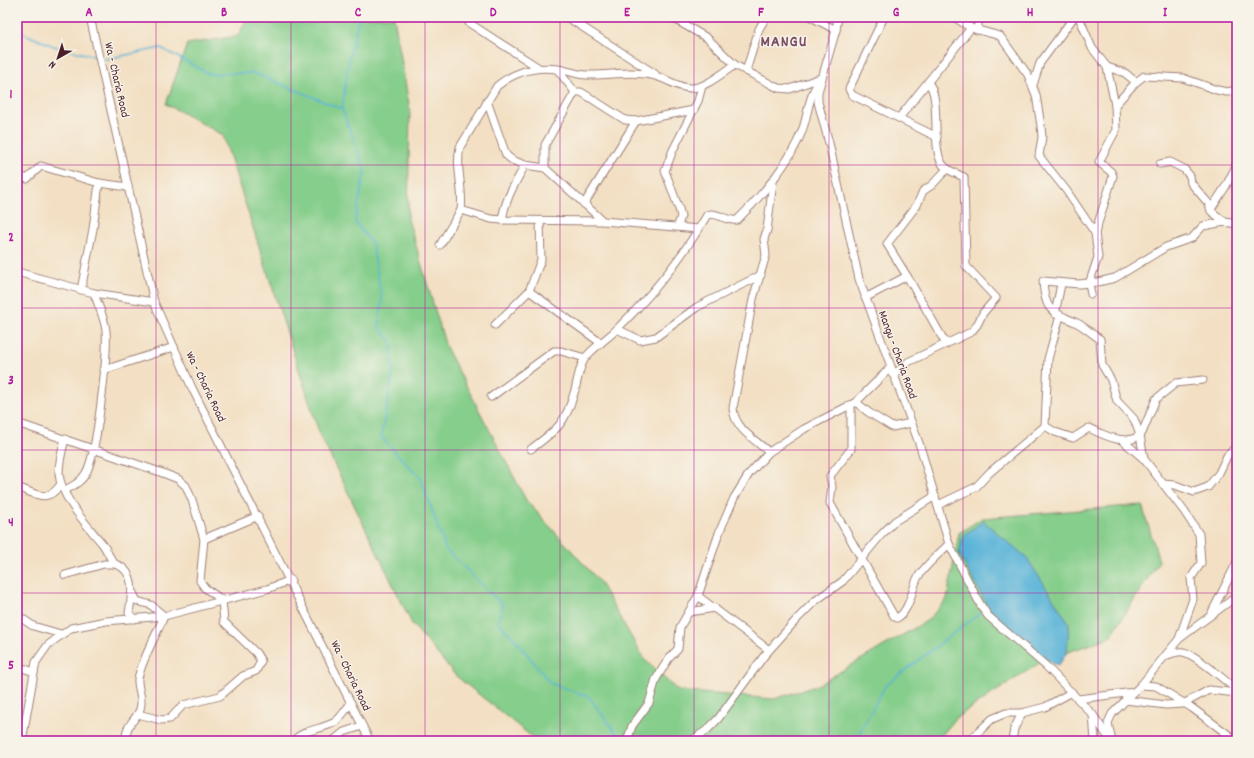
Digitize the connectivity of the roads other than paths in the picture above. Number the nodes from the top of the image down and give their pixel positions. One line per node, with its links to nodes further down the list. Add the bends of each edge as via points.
1 (90, 17): 43 (street, Wa - Charia Road)
2 (467, 17): 16 (street, via 469,23)
3 (671, 17): 15 (street, via 707,38)
4 (766, 17): 19 (street, via 759,29)
5 (811, 17): 14 (street)
6 (838, 17): 14 (street, Mangu - Charia Road)
7 (884, 17): 32 (street, via 849,89 852,95)
8 (954, 17): 13 (street)
9 (979, 17): 13 (street)
10 (1074, 17): 25 (street, via 1040,62)
11 (1079, 17): 17 (street, via 1086,37)
12 (571, 18): 21 (street)
13 (974, 29): 24 (street); 25 (street, via 994,33 1003,39)
14 (836, 30): 20 (street, Mangu - Charia Road)
15 (735, 65): 19 (street); 26 (street)
16 (539, 68): 18 (street); 29 (street, via 526,70 505,80 497,86)
17 (1108, 68): 23 (street, via 1125,73); 30 (street)
18 (557, 69): 21 (street, via 586,75 639,72); 28 (street)
19 (746, 71): 22 (street, via 784,89)
20 (824, 71): 22 (street); 65 (street, Mangu - Charia Road, via 818,102 855,267)
21 (659, 76): 26 (street, via 688,88)
22 (820, 78): 41 (street, via 808,103 802,132)
23 (1136, 82): 27 (street, via 1144,76 1157,76 1189,79 1227,92); 30 (street)
24 (928, 83): 32 (street); 34 (street, via 933,92)
25 (1033, 85): 54 (street, via 1042,132 1039,156)
26 (702, 86): 31 (street)
27 (1237, 90)
28 (575, 92): 33 (street, via 581,92 625,120); 38 (street, via 545,145)
29 (487, 101): 37 (street, via 506,155); 46 (street, via 459,152)
30 (1116, 105): 54 (street, via 1116,130 1099,162 1112,172 1113,176)
31 (694, 110): 33 (street); 52 (street, via 673,150 665,172 679,209)
32 (899, 118): 34 (street)
33 (636, 122): 44 (street)
34 (937, 137): 39 (street, via 940,159)
35 (1160, 164): 45 (street, via 1170,162 1184,169 1190,176 1191,183 1203,195)
36 (1237, 164): 45 (street)
37 (525, 165): 38 (street); 47 (street, via 509,192)
38 (545, 168): 44 (street)
39 (947, 168): 58 (street, via 923,191 917,205 888,240 888,247); 71 (street, via 964,177 966,266 996,298 983,313 975,330)
40 (17, 175): 42 (street, via 27,179 41,166)
41 (774, 179): 53 (street, via 737,220 727,220 710,213); 57 (street, via 764,239 766,256)
42 (99, 183): 43 (street); 61 (street)
43 (128, 187): 66 (street, Wa - Charia Road)
44 (584, 204): 49 (street)
45 (1211, 209): 50 (street)
46 (462, 210): 47 (street); 55 (street)
47 (502, 220): 48 (street)
48 (540, 221): 49 (street); 62 (street, via 541,260)
49 (603, 221): 52 (street)
50 (1225, 222): 51 (street); 60 (street, via 1203,226 1192,238 1166,247 1121,276)
51 (1237, 224)
52 (678, 226): 53 (street)
53 (699, 229): 69 (street, via 661,281)
54 (1095, 233): 60 (street, via 1098,257)
55 (440, 245)
56 (17, 272): 61 (street)
57 (761, 275): 69 (street, via 698,307 656,337 640,340); 88 (street, via 753,300 734,418 738,425)
58 (908, 276): 65 (street); 71 (street)
59 (1061, 284): 60 (street); 67 (street); 67 (street, via 1043,281 1047,303)
60 (1089, 284): 64 (street)
61 (81, 290): 63 (street)
62 (529, 291): 68 (street); 70 (street)
63 (94, 293): 66 (street); 74 (street, via 106,328)
64 (1091, 294)
65 (865, 298): 75 (street, Mangu - Charia Road)
66 (154, 302): 72 (street, Wa - Charia Road)
67 (1057, 315): 81 (street, via 1048,358); 82 (street, via 1080,324 1100,339 1102,365 1111,380 1117,401 1134,419)
68 (495, 325)
69 (617, 329): 70 (street)
70 (601, 343): 73 (street)
71 (946, 344): 75 (street, via 908,362 903,368)
72 (174, 347): 74 (street); 95 (street, Wa - Charia Road, via 192,388)
73 (585, 358): 77 (street, via 554,351); 87 (street, via 561,424)
74 (104, 370): 86 (street)
75 (891, 371): 78 (street); 80 (street, Mangu - Charia Road)
76 (1203, 380): 82 (street, via 1176,383 1156,399)
77 (491, 397)
78 (854, 403): 80 (street, via 892,427); 88 (street, via 804,429); 98 (street, via 851,449 830,476 830,503)
79 (17, 423): 83 (street)
80 (911, 423): 93 (street, Mangu - Charia Road)
81 (1045, 426): 84 (street, via 1073,438 1089,428 1110,438); 94 (street, via 976,487)
82 (1140, 435): 84 (street); 89 (street)
83 (65, 439): 86 (street); 92 (street, via 59,468)
84 (1122, 440): 89 (street)
85 (1237, 446): 90 (street, via 1227,456 1219,473 1208,487 1194,492 1175,485)
86 (93, 449): 92 (street, via 86,474 76,484); 96 (street, via 178,479 186,486)
87 (531, 449)
88 (769, 452): 104 (street, via 749,474 734,498)
89 (1144, 459): 90 (street)
90 (1162, 484): 114 (street, via 1194,524 1202,549 1201,563 1192,578 1194,599)
91 (17, 487): 92 (street, via 43,497)
92 (63, 487): 100 (street, via 77,515 101,541)
93 (935, 496): 94 (street, Mangu - Charia Road); 98 (street, via 895,522)
94 (938, 505): 97 (street, Mangu - Charia Road)
95 (258, 516): 96 (street); 102 (street, Wa - Charia Road)
96 (204, 538): 106 (street, via 200,581 205,588)
97 (949, 544): 98 (street, via 919,575 910,599 897,618); 123 (street, Mangu - Charia Road, via 988,616)
98 (862, 559): 115 (street, via 843,581 815,601)
99 (1237, 562): 111 (street)
100 (115, 564): 101 (street, via 104,564); 103 (street, via 128,572)
101 (65, 575)
102 (291, 580): 106 (street); 128 (street, Wa - Charia Road)
103 (133, 593): 110 (street, via 138,601 151,605); 112 (street, via 130,613)
104 (698, 596): 107 (street); 108 (street)
105 (1237, 596): 111 (street)
106 (222, 600): 110 (street); 131 (street, via 224,622 256,653 261,661 260,666 243,676 220,696 180,707 170,719 161,720)
107 (715, 608): 108 (street); 115 (street)
108 (689, 612): 139 (street, via 680,627 678,649 656,679 649,703 632,726)
109 (17, 616): 113 (street, via 33,626)
110 (164, 616): 112 (street); 131 (street, via 138,677 142,704)
111 (1210, 616): 114 (street)
112 (134, 619): 113 (street, via 106,620 81,625)
113 (60, 634): 119 (street, via 41,653)
114 (1179, 639): 116 (street)
115 (769, 650): 140 (street, via 718,719)
116 (1165, 656): 118 (street); 122 (street, via 1185,652)
117 (17, 666): 119 (street)
118 (1153, 671): 120 (street); 121 (street)
119 (34, 672): 134 (street)
120 (1141, 685): 121 (street); 124 (street)
121 (1156, 686): 129 (street)
122 (1237, 690)
123 (1072, 692): 126 (street, Mangu - Charia Road); 130 (street, via 1045,708)
124 (1134, 692): 126 (street); 127 (street)
125 (1237, 693): 129 (street, via 1209,690)
126 (1078, 698): 132 (street, Mangu - Charia Road)
127 (1125, 700): 129 (street, via 1166,706); 144 (street, via 1108,720)
128 (351, 703): 133 (street, Wa - Charia Road); 136 (street, via 336,721 323,728 305,731)
129 (1183, 704): 145 (street)
130 (1022, 713): 141 (street, via 1006,713 992,719); 142 (street, via 1014,729)
131 (138, 714): 135 (street, via 128,725)
132 (1093, 715): 143 (street); 144 (street, Mangu - Charia Road)
133 (362, 726): 137 (street, via 344,732); 138 (street, Wa - Charia Road)
134 (22, 741)
135 (127, 741)
136 (293, 741)
137 (333, 741)
138 (370, 741)
139 (627, 741)
140 (691, 741)
141 (969, 741)
142 (1012, 741)
143 (1095, 741)
144 (1111, 741)
145 (1237, 741)

